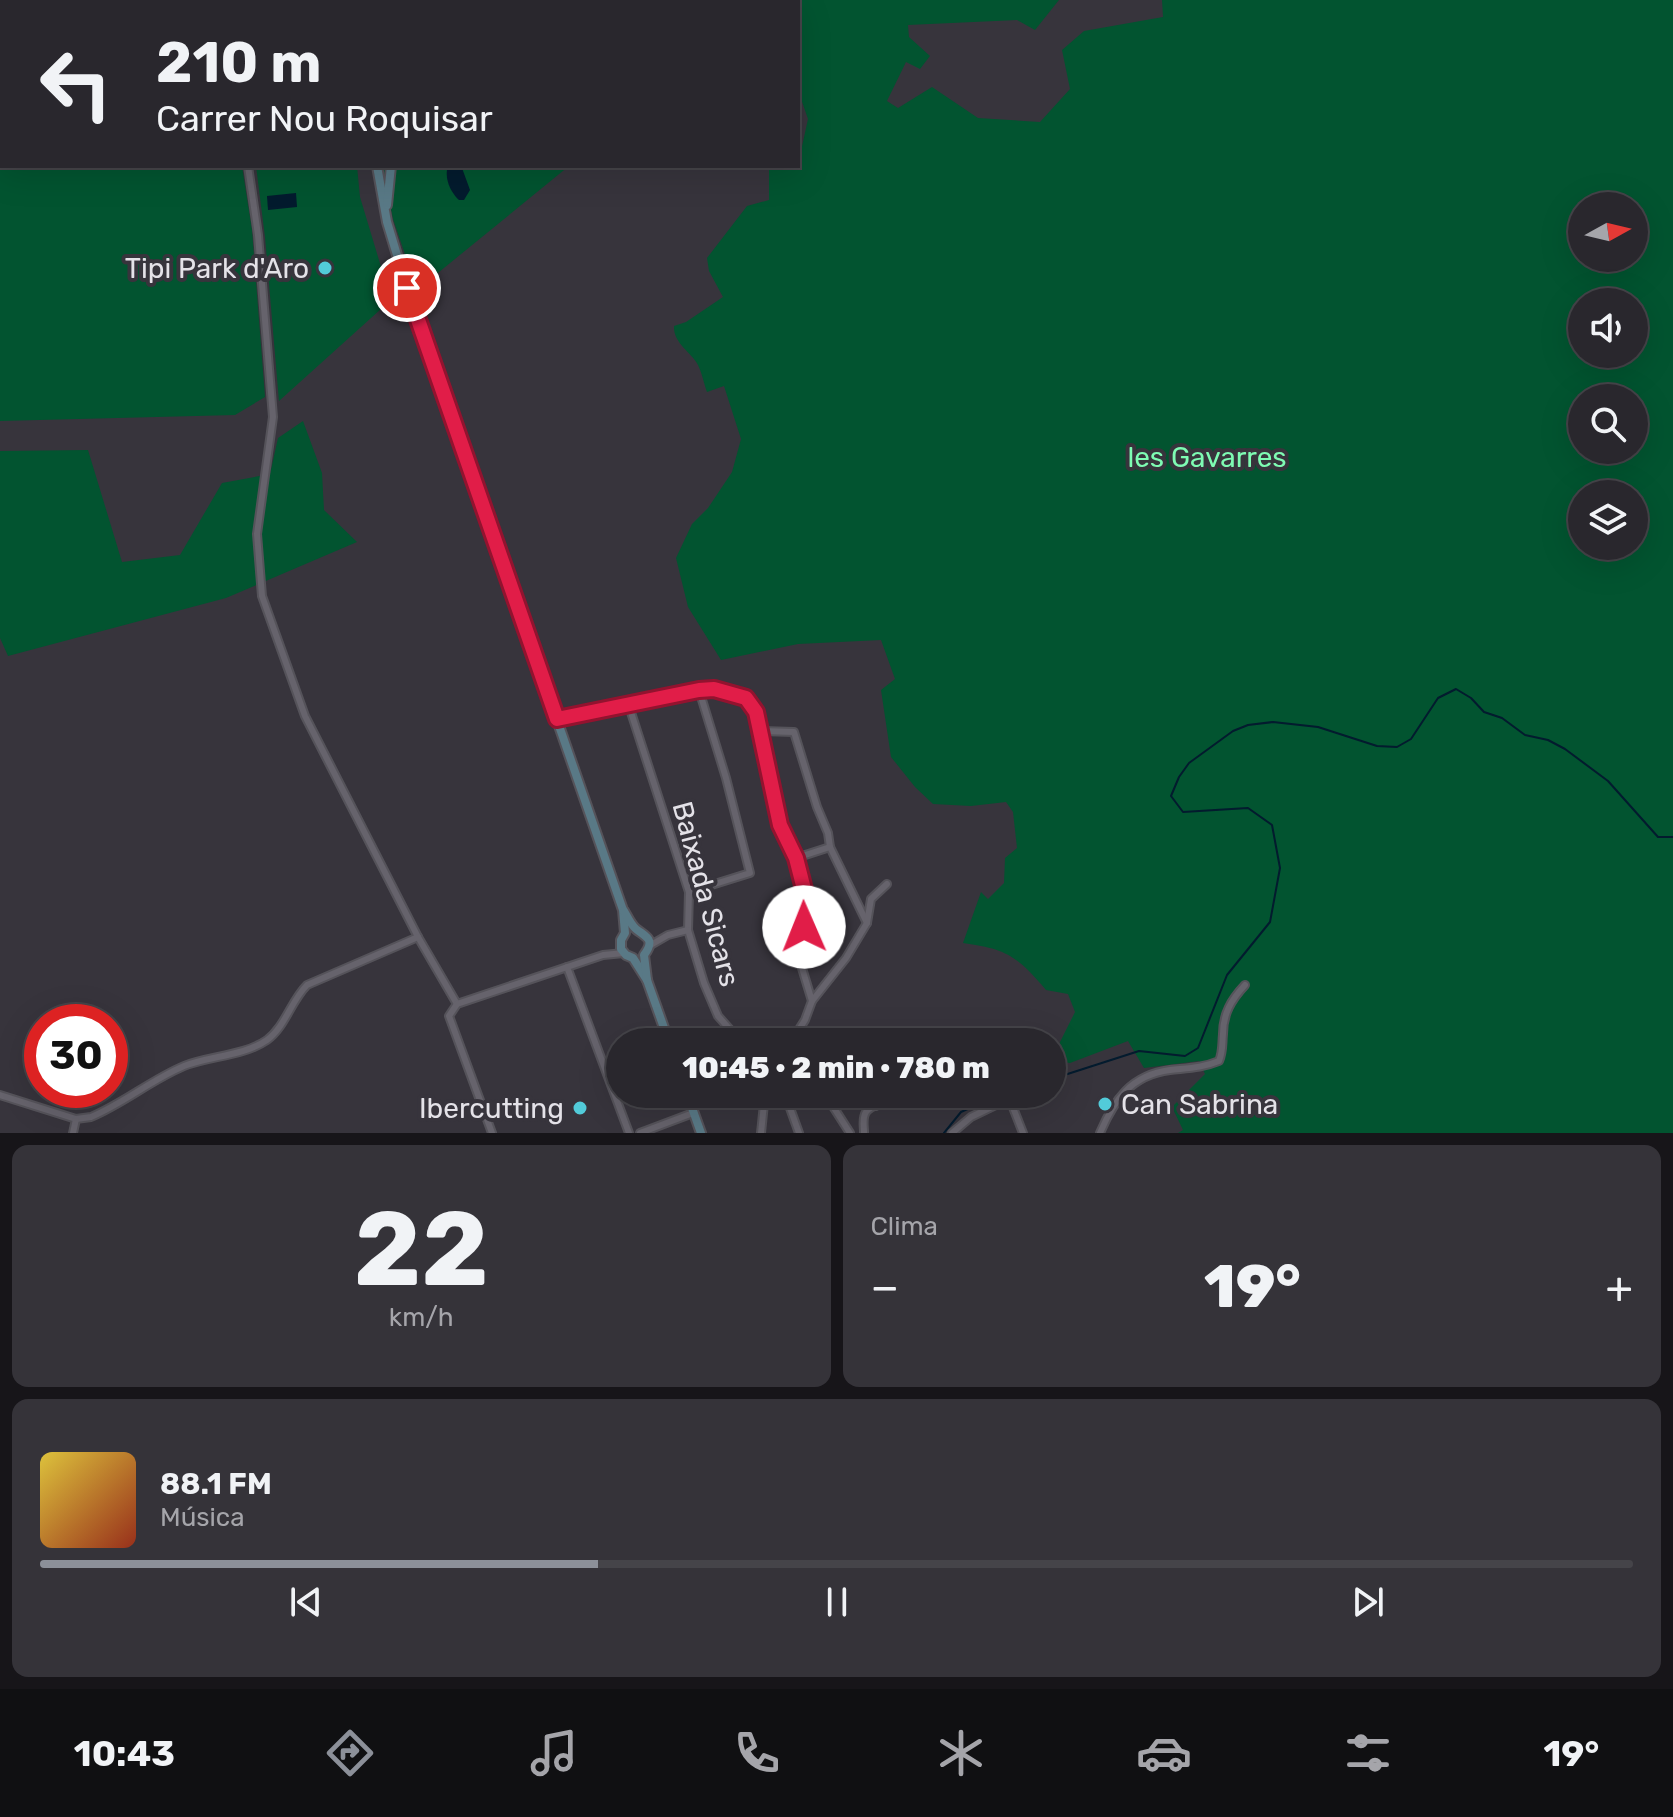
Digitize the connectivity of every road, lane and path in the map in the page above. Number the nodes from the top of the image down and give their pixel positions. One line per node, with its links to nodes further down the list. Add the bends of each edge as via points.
1 (248, 168): 20 (street, via 273,417 257,534 262,596 305,716)
2 (377, 168): 4 (street)
3 (391, 168): 4 (street)
4 (387, 222): 7 (street)
5 (699, 690): 6 (street); 8 (street, via 746,698); 12 (street, via 750,873)
6 (628, 703): 7 (street); 12 (street, Baixada Sicars)
7 (557, 719): 13 (street)
8 (761, 731): 9 (street, via 794,732); 10 (street, via 780,825)
9 (830, 847): 10 (street); 14 (street)
10 (796, 858): 28 (street, via 807,907 802,968)
11 (887, 884): 14 (street, via 871,899)
12 (689, 892): 16 (street, Baixada Sicars)
13 (623, 910): 15 (street); 17 (street)
14 (867, 923): 28 (street)
15 (636, 929): 17 (street); 18 (street)
16 (688, 930): 19 (street); 31 (street, Baixada Sicars, via 710,1000)
17 (625, 933): 22 (street)
18 (646, 935): 19 (street); 21 (street)
19 (668, 935): 21 (street)
20 (418, 937): 29 (street); 42 (street, via 307,985 268,1039 187,1065 110,1109)
21 (649, 946): 23 (street)
22 (622, 949): 24 (street); 25 (street)
23 (644, 955): 24 (street); 26 (street)
24 (633, 958): 26 (street)
25 (567, 967): 29 (street); 45 (street)
26 (647, 980): 30 (street)
27 (1245, 985): 54 (street, via 1226,1013 1219,1061 1152,1074 1131,1085 1109,1109)
28 (812, 1001): 32 (street)
29 (457, 1004): 44 (street, via 449,1016)
30 (664, 1028)
31 (729, 1028)
32 (800, 1028)
33 (0, 1095): 42 (street)
34 (691, 1108): 41 (street)
35 (764, 1108): 48 (street)
36 (790, 1108): 49 (street)
37 (834, 1108): 50 (street)
38 (872, 1108): 51 (street, via 863,1117)
39 (985, 1108): 52 (street)
40 (1013, 1108): 53 (street)
41 (693, 1113): 46 (street); 47 (street)
42 (76, 1119): 43 (street)
43 (73, 1133)
44 (492, 1133)
45 (629, 1133)
46 (640, 1133)
47 (701, 1133)
48 (761, 1133)
49 (799, 1133)
50 (850, 1133)
51 (866, 1133)
52 (952, 1133)
53 (1023, 1133)
54 (1100, 1133)

